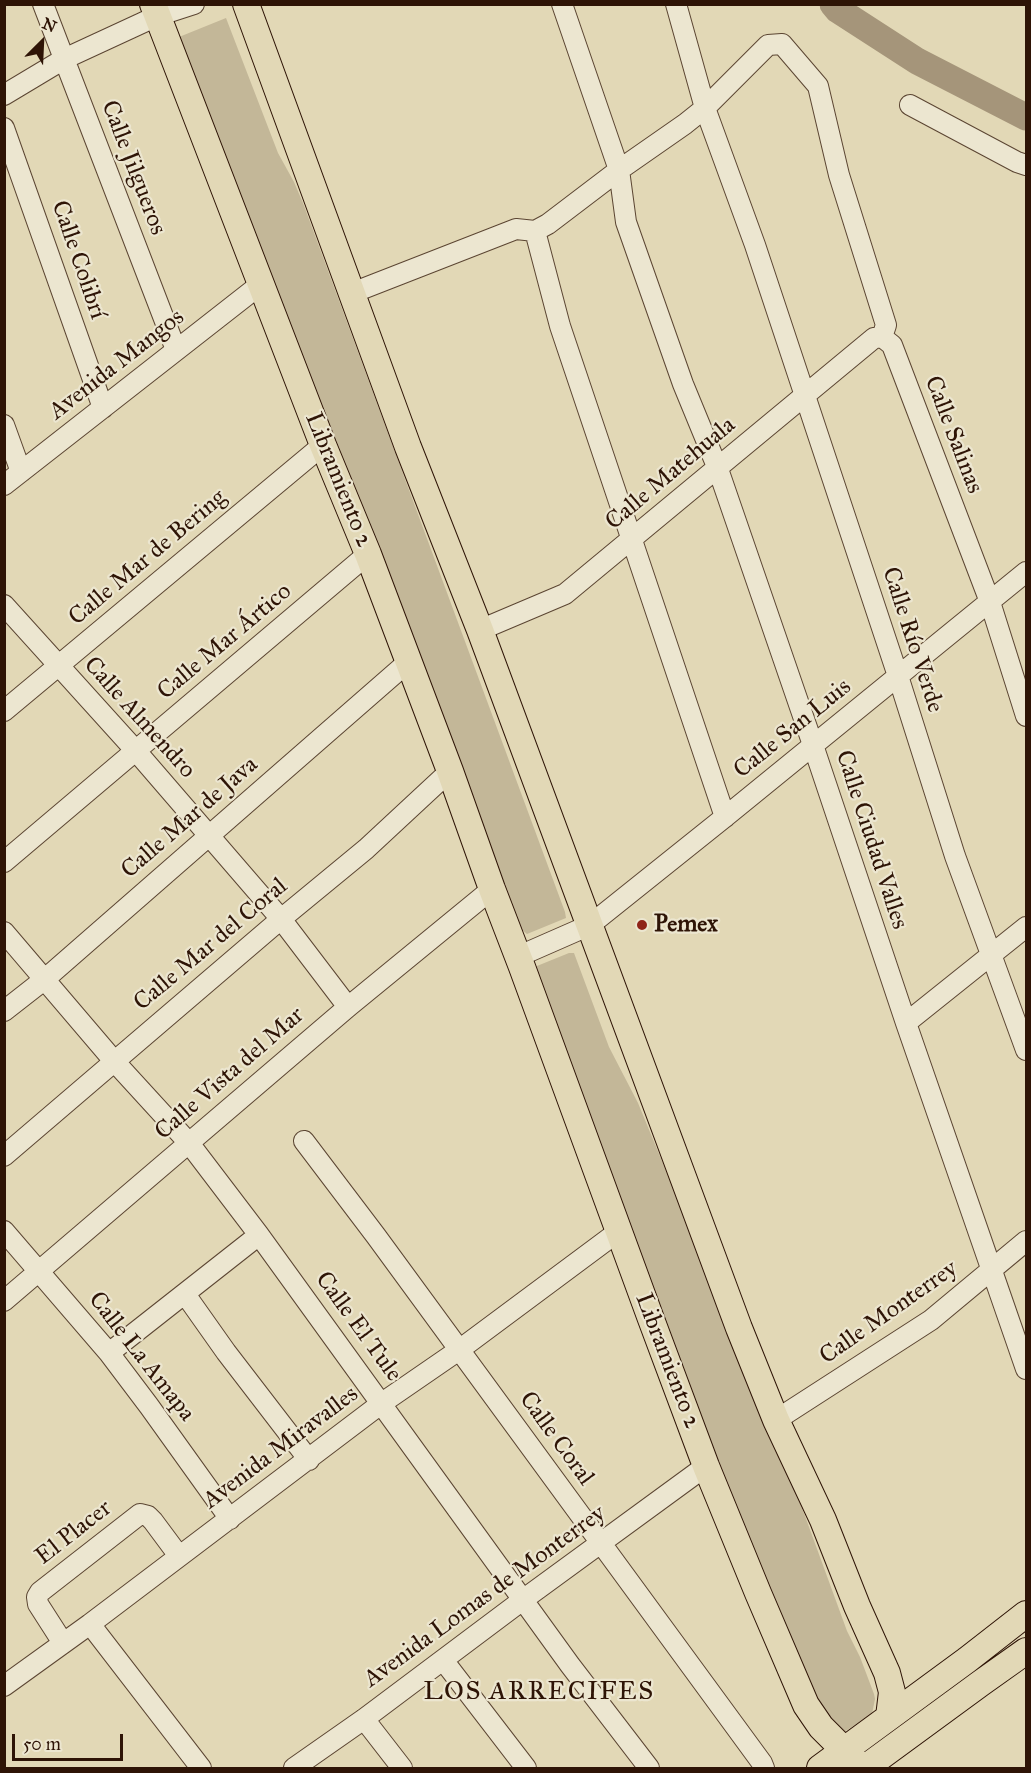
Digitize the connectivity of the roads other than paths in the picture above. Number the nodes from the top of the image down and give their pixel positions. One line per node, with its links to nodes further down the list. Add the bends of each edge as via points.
1 (43, 4): 7 (street, Calle Jilgueros)
2 (194, 4): 6 (street)
3 (246, 4): 16 (main road)
4 (562, 4): 13 (street, Calle Ciudad Valles)
5 (676, 4): 10 (street, Calle Río Verde)
6 (155, 10): 7 (street); 15 (main road, Libramiento 2)
7 (64, 59): 8 (street); 18 (street, Calle Jilgueros)
8 (4, 94)
9 (910, 105): 12 (street)
10 (705, 108): 13 (street); 17 (street, via 768,45 782,45 818,86 839,174 886,325); 19 (street, Calle Río Verde)
11 (4, 128): 20 (street, Calle Colibrí)
12 (1026, 165)
13 (619, 170): 14 (street); 23 (street, Calle Ciudad Valles, via 626,222 683,384)
14 (535, 231): 16 (street, via 516,229); 26 (street, via 560,326)
15 (261, 284): 18 (street, Avenida Mangos); 22 (main road, Libramiento 2)
16 (352, 293): 31 (main road)
17 (882, 337): 19 (street, Calle Matehuala, via 874,338); 29 (street, Calle Salinas, via 892,345)
18 (176, 350): 20 (street, Avenida Mangos)
19 (805, 397): 23 (street, Calle Matehuala); 34 (street, Calle Río Verde)
20 (103, 408): 24 (street, Avenida Mangos)
21 (4, 425): 24 (street)
22 (323, 445): 27 (main road, Libramiento 2); 33 (street, Calle Mar de Bering)
23 (718, 469): 26 (street, Calle Matehuala); 37 (street, Calle Ciudad Valles)
24 (21, 472): 25 (street, Avenida Mangos)
25 (4, 485)
26 (633, 540): 31 (street, Calle Matehuala, via 565,594); 40 (street)
27 (368, 554): 32 (main road, Libramiento 2); 38 (street, Calle Mar Ártico)
28 (1026, 572): 29 (street, Calle San Luis)
29 (990, 602): 34 (street, Calle San Luis); 36 (street, Calle Salinas)
30 (4, 605): 33 (street, Calle Almendro)
31 (480, 630): 45 (main road)
32 (408, 662): 39 (main road, Libramiento 2); 41 (street, Calle Mar de Java)
33 (58, 666): 35 (street, Calle Mar de Bering); 38 (street, Calle Almendro)
34 (898, 676): 37 (street, Calle San Luis); 48 (street, Calle Río Verde, via 955,856)
35 (4, 711)
36 (1026, 716)
37 (813, 745): 40 (street, Calle San Luis); 53 (street, Calle Ciudad Valles)
38 (136, 751): 41 (street, Calle Almendro); 42 (street, Calle Mar Ártico)
39 (450, 771): 43 (main road, Libramiento 2); 44 (street, Calle Mar del Coral, via 366,849)
40 (725, 817): 45 (street, Calle San Luis)
41 (208, 835): 44 (street, Calle Almendro); 50 (street, Calle Mar de Java)
42 (4, 862)
43 (492, 889): 49 (main road, Libramiento 2); 51 (street, Calle Vista del Mar)
44 (281, 919): 51 (street, Calle Almendro); 55 (street, Calle Mar del Coral)
45 (590, 925): 49 (street); 71 (main road)
46 (1026, 927): 48 (street)
47 (4, 932): 50 (street, Calle El Tule)
48 (992, 956): 53 (street); 54 (street, Calle Río Verde)
49 (517, 957): 59 (main road, Libramiento 2)
50 (45, 978): 52 (street, Calle Mar de Java); 55 (street, Calle El Tule)
51 (348, 1007): 57 (street, Calle Vista del Mar)
52 (4, 1011)
53 (906, 1023): 63 (street, Calle Ciudad Valles)
54 (1026, 1050)
55 (114, 1061): 57 (street, Calle El Tule); 58 (street, Calle Mar del Coral)
56 (304, 1141): 67 (street, Calle Coral)
57 (189, 1143): 61 (street, Calle El Tule); 64 (street, Calle Vista del Mar)
58 (4, 1156)
59 (619, 1231): 67 (street, Avenida Miravalles); 73 (main road, Libramiento 2)
60 (4, 1232): 64 (street, Calle La Amapa)
61 (259, 1235): 65 (street); 70 (street, Calle El Tule)
62 (1026, 1241): 63 (street, Calle Monterrey)
63 (992, 1269): 69 (street, Calle Ciudad Valles); 71 (street, Calle Monterrey, via 931,1320)
64 (39, 1271): 66 (street, Calle Vista del Mar); 68 (street, Calle La Amapa)
65 (185, 1294): 68 (street); 72 (street)
66 (4, 1301)
67 (459, 1350): 70 (street, Avenida Miravalles); 75 (street, Calle Coral)
68 (109, 1353): 74 (street, Calle La Amapa)
69 (1026, 1369)
70 (382, 1403): 72 (street, Avenida Miravalles); 77 (street, Calle El Tule)
71 (776, 1420): 84 (main road, via 887,1673 892,1692)
72 (309, 1460): 74 (street, Avenida Miravalles)
73 (706, 1466): 75 (street, Avenida Lomas de Monterrey); 88 (main road, Libramiento 2, via 806,1705 821,1727)
74 (230, 1519): 76 (street, Avenida Miravalles)
75 (601, 1544): 77 (street, Avenida Lomas de Monterrey); 94 (street, Calle Coral)
76 (179, 1556): 79 (street, Avenida Miravalles); 80 (street, El Placer, via 153,1521 140,1515 40,1592 38,1604)
77 (524, 1599): 82 (street, Avenida Lomas de Monterrey); 93 (street, Calle El Tule)
78 (1026, 1614): 84 (main road)
79 (90, 1624): 80 (street, Avenida Miravalles); 89 (street)
80 (63, 1643): 83 (street, Avenida Miravalles)
81 (1026, 1651): 86 (main road)
82 (443, 1660): 85 (street, Avenida Lomas de Monterrey); 92 (street)
83 (4, 1686)
84 (890, 1717): 86 (main road); 88 (main road)
85 (364, 1719): 87 (street, Avenida Lomas de Monterrey); 91 (street)
86 (903, 1740): 88 (main road)
87 (317, 1761): 90 (street, Avenida Lomas de Monterrey)
88 (857, 1762): 95 (main road)
89 (201, 1768)
90 (294, 1768)
91 (402, 1768)
92 (526, 1768)
93 (649, 1768)
94 (764, 1768)
95 (820, 1768)

